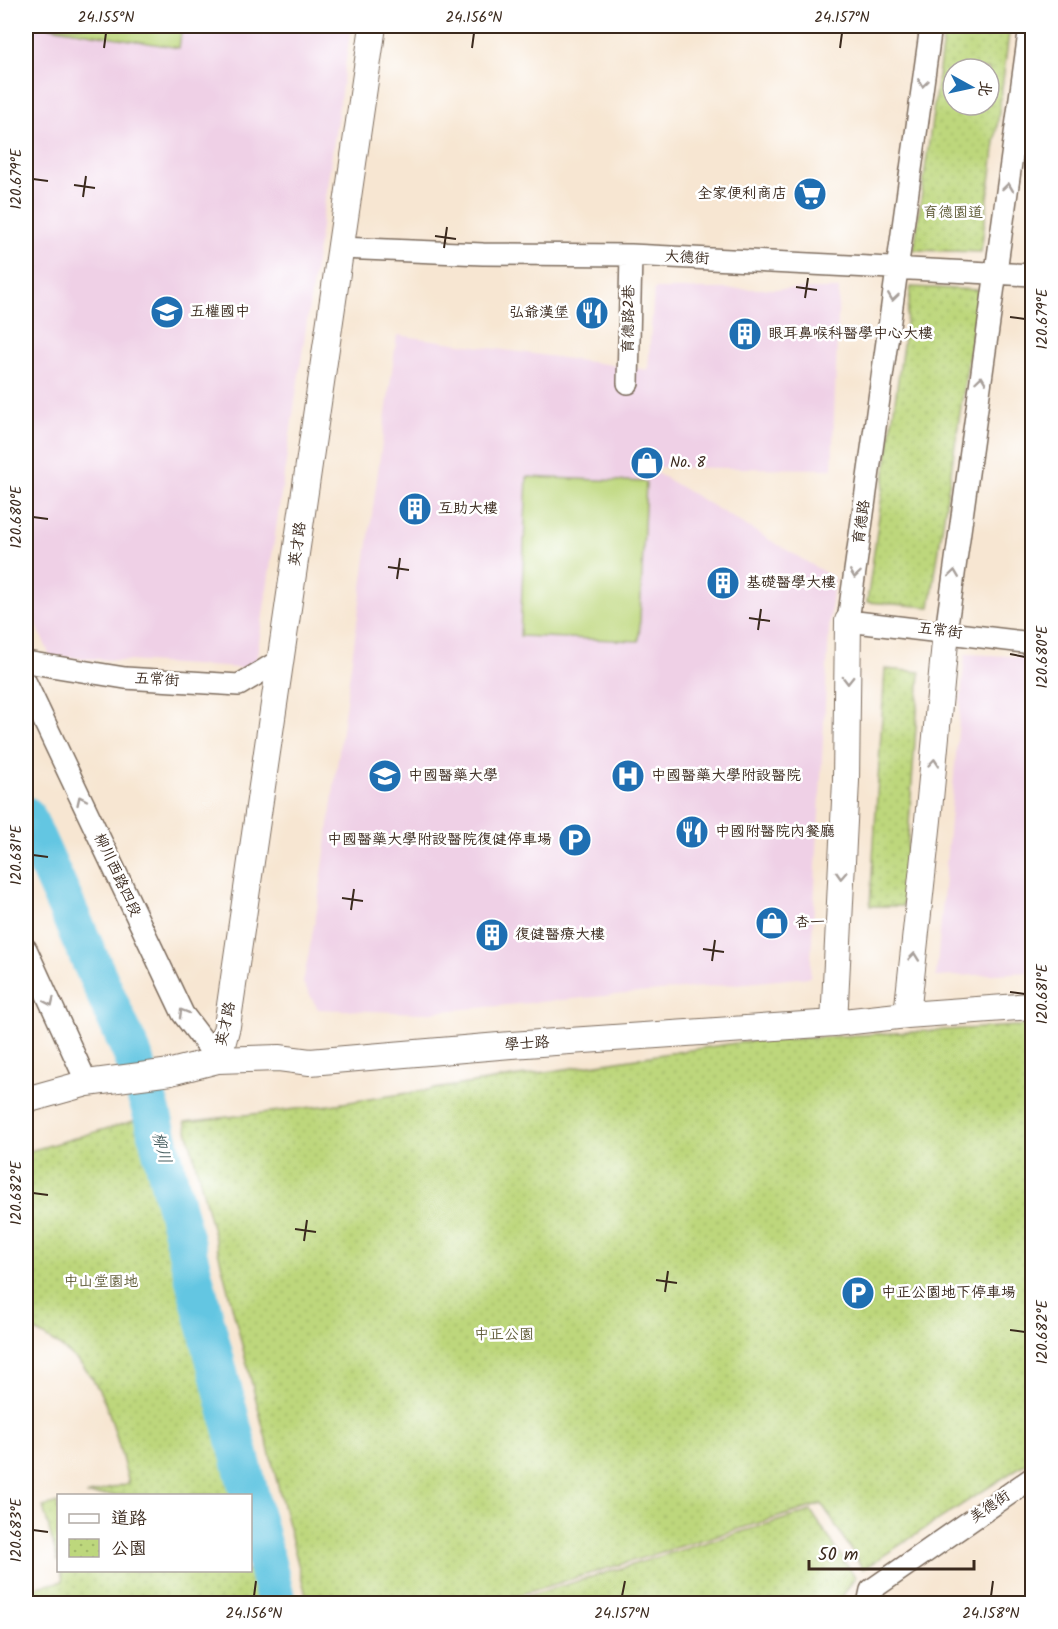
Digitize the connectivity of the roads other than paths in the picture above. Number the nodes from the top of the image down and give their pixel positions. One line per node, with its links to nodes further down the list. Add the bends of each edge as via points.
1 (373, 26): 4 (street, 英才路)
2 (931, 26): 6 (street, 育德路, one-way to 6)
3 (1030, 26): 7 (street, one-way to 3)
4 (340, 248): 5 (street, 大德街); 13 (street, 英才路)
5 (631, 255): 6 (street, 大德街); 9 (street, 育德路2巷)
6 (897, 269): 7 (street, 大德街); 10 (street, 育德路, one-way to 10)
7 (996, 273): 8 (street, 大德街); 11 (street, one-way to 7)
8 (1032, 275)
9 (628, 383)
10 (848, 621): 11 (street, 五常街); 19 (street, 育德路, one-way to 19, via 846,781)
11 (946, 632): 12 (street, 五常街); 18 (street, one-way to 11)
12 (1032, 643)
13 (282, 659): 14 (street, 五常街, via 238,685 125,678); 20 (street, 英才路, via 227,1026)
14 (26, 662)
15 (26, 683): 20 (street, 柳川西路四段, one-way to 15, via 183,1014)
16 (26, 949): 21 (street, one-way to 21)
17 (1032, 1006): 18 (street, 學士路)
18 (907, 1015): 19 (street, 學士路)
19 (834, 1023): 20 (street, 學士路, via 310,1062 279,1058)
20 (218, 1060): 21 (street, 學士路, via 171,1072)
21 (87, 1083): 22 (street, 學士路)
22 (26, 1100)
23 (1032, 1478): 24 (street, 美德街, via 871,1590)
24 (868, 1604)

